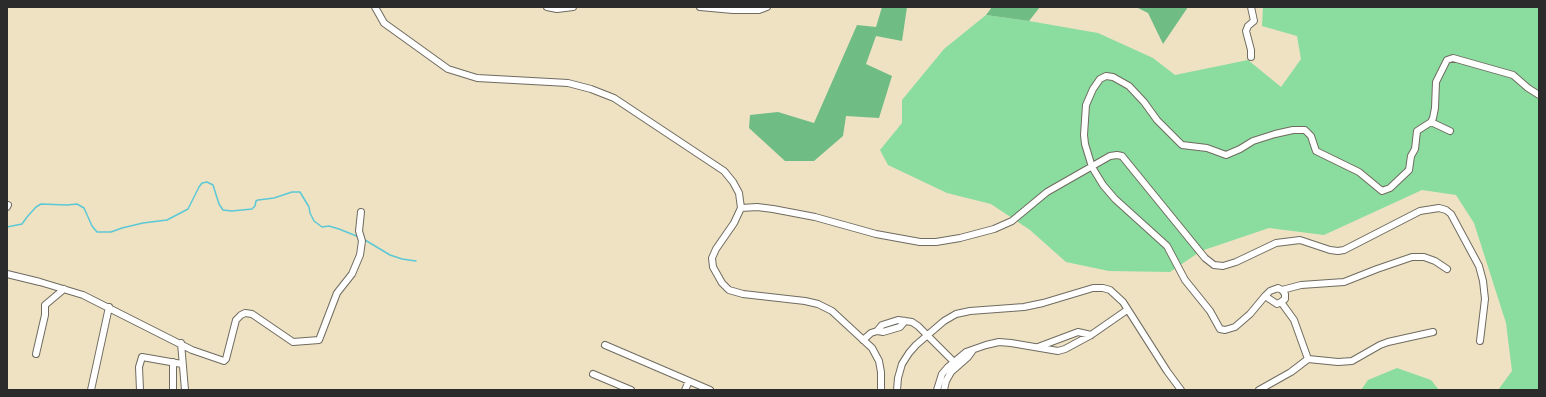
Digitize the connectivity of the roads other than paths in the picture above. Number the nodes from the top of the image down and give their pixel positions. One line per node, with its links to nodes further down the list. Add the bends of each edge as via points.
1 (375, 7): 12 (street, via 384,23 448,69 477,78 568,83 614,98 724,171 739,193)
2 (547, 7): 3 (street)
3 (573, 7)
4 (700, 7): 5 (street, via 733,10 759,10)
5 (767, 7)
6 (1251, 7): 7 (street, via 1254,21 1246,31)
7 (1251, 57)
8 (1539, 95): 9 (street, via 1513,75 1449,59 1436,82 1435,108)
9 (1431, 122): 10 (street); 11 (street, via 1417,132 1415,149 1407,173 1390,188 1382,191 1360,172 1316,151 1311,136 1305,130 1275,134 1226,154 1182,144 1157,120 1136,92 1118,79 1106,76 1100,78 1093,89 1085,112 1085,144)
10 (1450, 131)
11 (1092, 167): 12 (street, via 1047,192 1012,221 994,229 936,242 920,242 876,234 815,217 772,209); 18 (street, via 1115,199 1167,246 1185,280 1207,307 1220,329 1235,327); 26 (street, via 1110,156 1122,156 1205,258 1214,265 1223,266 1236,262 1276,243 1300,240 1330,250 1344,250 1420,211 1431,208 1446,210 1451,214 1479,266 1483,281 1485,299)
12 (741, 208): 25 (street, via 712,258 713,267 722,283 729,290 743,294 818,304 832,312)
13 (361, 212): 27 (street, via 360,255 352,274 338,293 319,340 292,342 252,314 245,314 236,320 224,361 192,350)
14 (1447, 269): 17 (street, via 1424,257 1412,257 1344,282 1302,285)
15 (7, 274): 16 (street)
16 (64, 289): 20 (street); 30 (street, via 45,306)
17 (1282, 290): 18 (street, via 1273,289); 19 (street, via 1285,294)
18 (1265, 296): 19 (street, via 1277,304)
19 (1282, 302): 31 (street, via 1294,320)
20 (109, 307): 27 (street); 37 (street)
21 (1127, 310): 23 (street, via 1123,302 1110,290 1093,288 1024,307 956,314); 24 (street); 48 (street)
22 (1433, 332): 31 (street, via 1388,342 1352,361)
23 (927, 335): 25 (street, via 912,322 898,320 882,325); 34 (street); 45 (street, via 902,364)
24 (1091, 335): 29 (street, via 1078,332); 29 (street, via 1058,351)
25 (863, 340): 44 (street, via 872,348 879,361)
26 (1480, 341)
27 (181, 343): 33 (street)
28 (605, 345): 36 (street)
29 (1036, 347): 34 (street, via 999,342 966,352)
30 (36, 354)
31 (1308, 359): 49 (street, via 1291,372)
32 (173, 362): 33 (street); 38 (street, via 142,357 138,367); 39 (street)
33 (182, 364): 40 (street)
34 (956, 364): 46 (street, via 942,374); 47 (street)
35 (593, 374): 41 (street)
36 (689, 381): 42 (street); 43 (street)
37 (91, 390)
38 (140, 390)
39 (173, 390)
40 (185, 390)
41 (631, 390)
42 (685, 390)
43 (710, 390)
44 (881, 390)
45 (897, 390)
46 (937, 390)
47 (944, 390)
48 (1182, 390)
49 (1258, 390)

